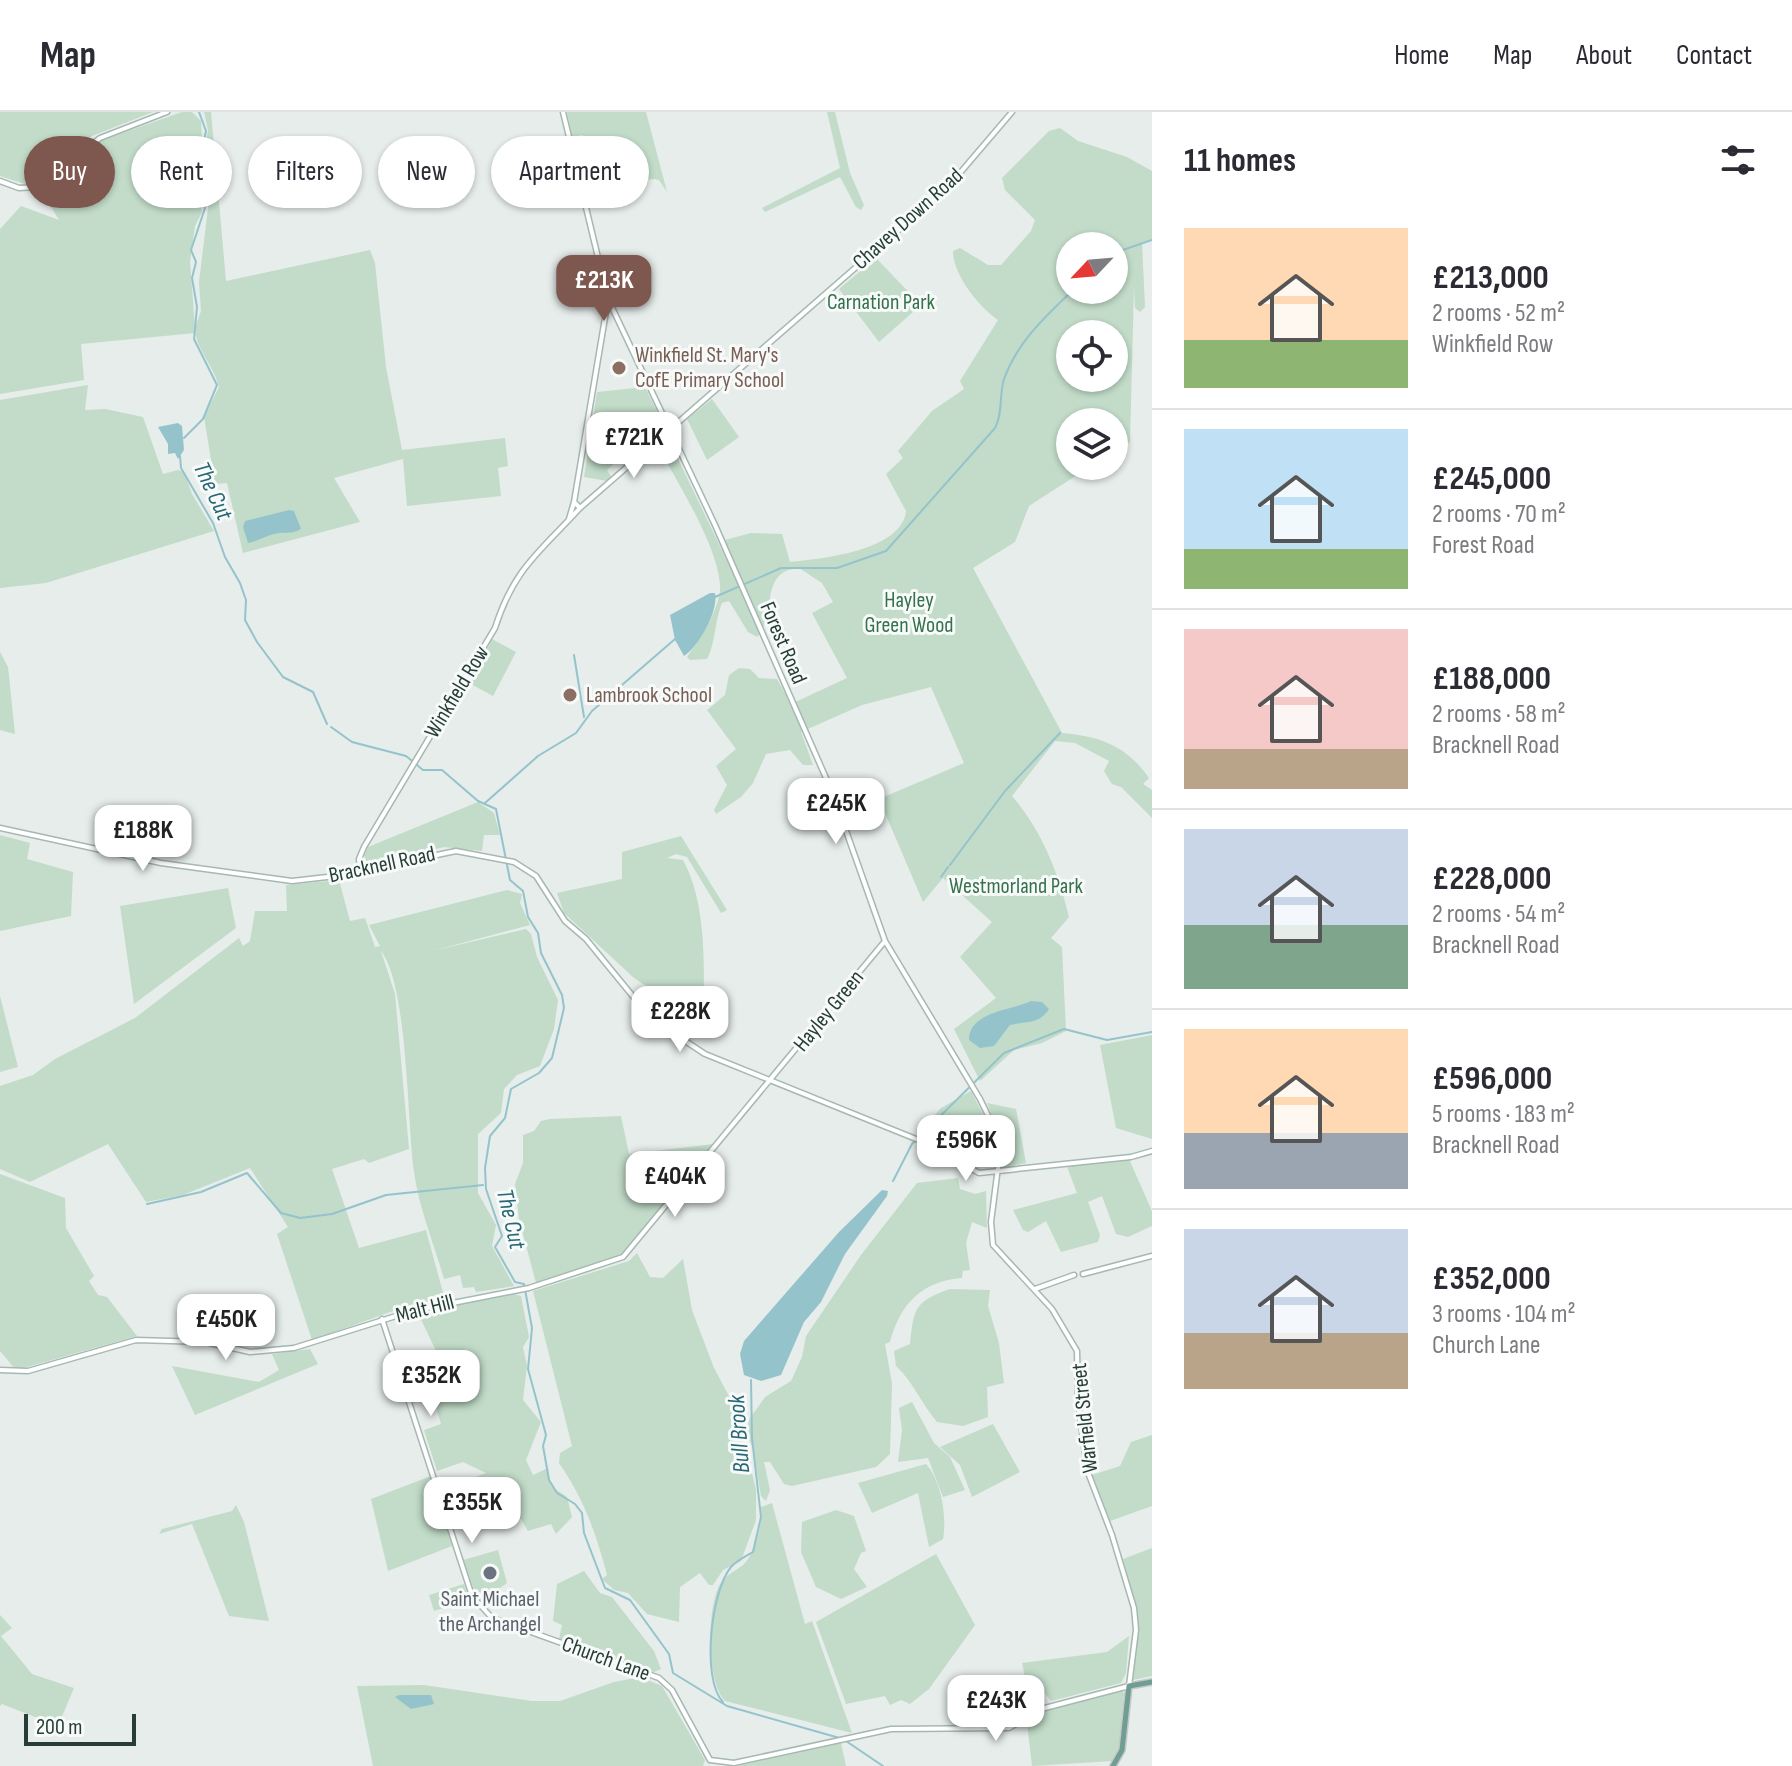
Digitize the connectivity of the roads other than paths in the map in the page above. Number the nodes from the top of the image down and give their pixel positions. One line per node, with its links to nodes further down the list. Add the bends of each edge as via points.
1 (167, 112): 4 (main road, via 100,138 37,187)
2 (563, 112): 5 (main road, Forest Road)
3 (1012, 112): 6 (main road, Chavey Down Road, via 948,187)
4 (0, 181)
5 (608, 299): 6 (main road, Forest Road); 7 (main road, Winkfield Row)
6 (669, 431): 8 (main road, Chavey Down Road); 12 (main road, Forest Road, via 833,794)
7 (574, 502): 8 (main road); 9 (main road, Winkfield Row)
8 (580, 508): 9 (main road, Winkfield Row)
9 (568, 521): 11 (main road, Winkfield Row, via 528,560 495,628 364,847)
10 (0, 828): 11 (main road, Bracknell Road, via 261,879 292,881)
11 (360, 871): 13 (main road, Bracknell Road, via 456,851 506,860 536,876 565,921 670,1031 705,1054)
12 (885, 941): 13 (main road, Hayley Green); 15 (main road, Forest Road, via 972,1086 999,1142)
13 (772, 1080): 15 (main road, Bracknell Road, via 917,1139 975,1172); 20 (main road, Malt Hill, via 623,1257 525,1289)
14 (1152, 1151): 15 (main road)
15 (996, 1173): 19 (main road, Warfield Street, via 993,1245)
16 (1152, 1256): 17 (main road)
17 (1083, 1274)
18 (1074, 1275): 19 (main road)
19 (1035, 1289): 23 (main road, Warfield Street, via 1077,1351 1087,1470 1134,1608)
20 (382, 1319): 21 (main road, Malt Hill, via 313,1344 277,1350 136,1340 28,1371); 24 (main road, Church Lane, via 472,1596 481,1609 492,1618 659,1678 677,1697)
21 (0, 1370)
22 (1152, 1682): 23 (main road)
23 (1129, 1686): 24 (main road, via 1041,1709 1009,1728 891,1729 734,1763); 25 (main road, via 1122,1750)
24 (709, 1763)
25 (1113, 1766)

